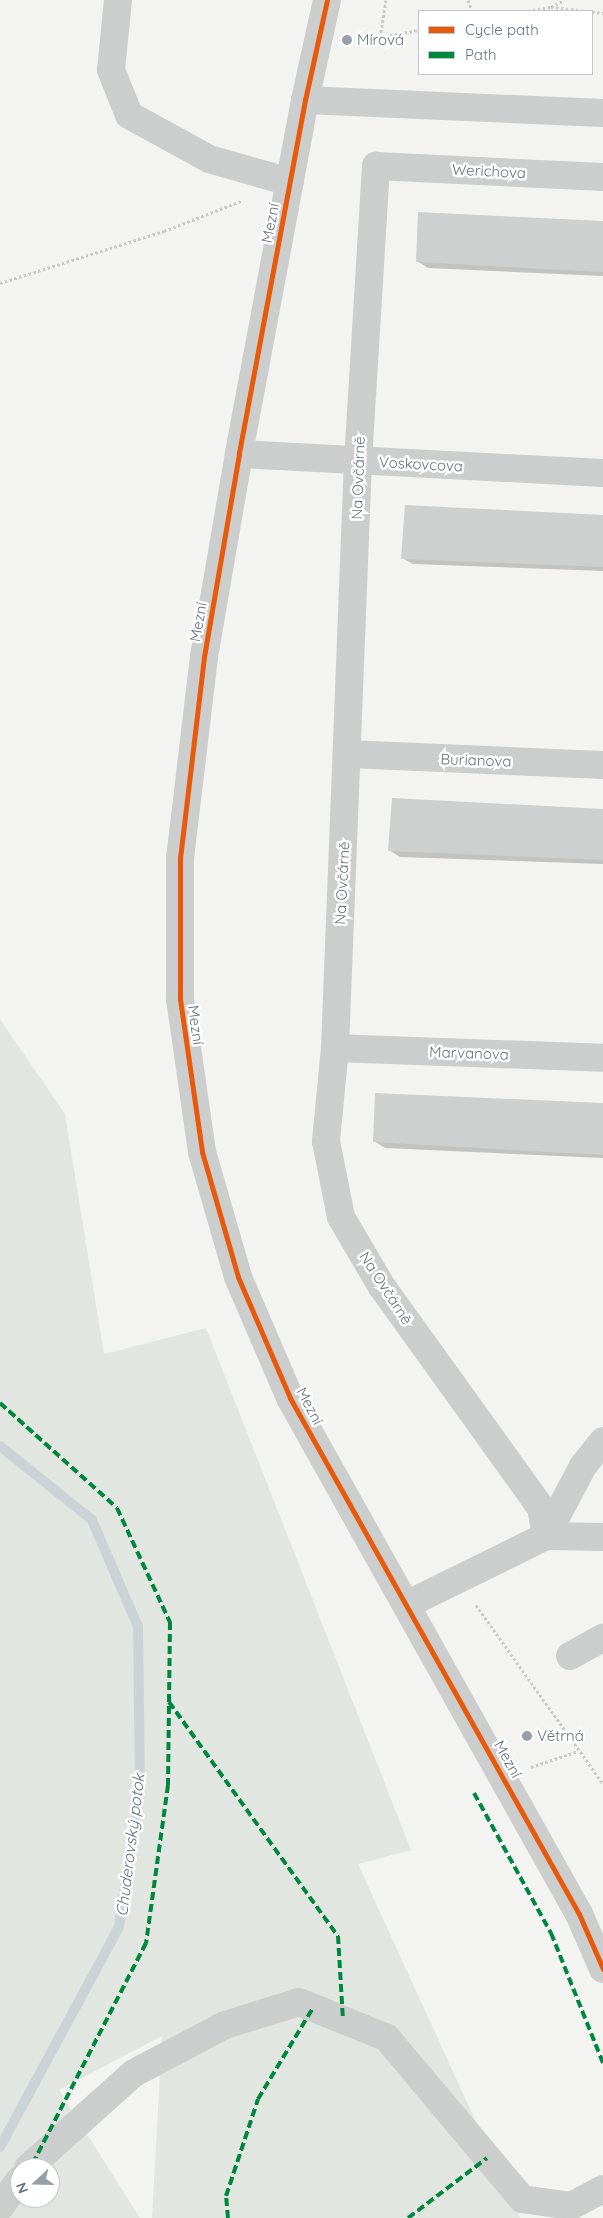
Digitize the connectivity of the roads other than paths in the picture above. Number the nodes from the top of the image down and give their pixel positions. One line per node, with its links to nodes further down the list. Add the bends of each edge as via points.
1 (118, 0): 7 (street, via 111,70 129,115 209,159)
2 (327, 0): 3 (street, Mezní)
3 (305, 100): 4 (street); 7 (street, Mezní)
4 (603, 113)
5 (376, 166): 6 (street, Werichova); 9 (street, Na Ovčárně)
6 (603, 177)
7 (290, 182): 8 (street, Mezní)
8 (239, 454): 9 (street, Voskovcova); 18 (street, Mezní, via 204,657 180,858 182,1018 202,1152 238,1277 290,1398)
9 (358, 460): 10 (street, Voskovcova); 11 (street, Na Ovčárně)
10 (603, 473)
11 (348, 754): 12 (street, Burianova); 13 (street, Na Ovčárně)
12 (603, 765)
13 (335, 1048): 14 (street, Marvanova); 16 (street, Na Ovčárně, via 326,1141 341,1217 382,1287 541,1508)
14 (603, 1058)
15 (603, 1441): 16 (street, via 583,1466)
16 (546, 1536): 17 (street); 18 (street)
17 (603, 1537)
18 (408, 1604): 21 (street, Mezní, via 579,1914)
19 (603, 1638): 20 (street)
20 (570, 1656)
21 (603, 1969)
22 (39, 2158): 26 (street, via 134,2073 225,2025 299,2002 387,2038 522,2199)
23 (603, 2190): 26 (street)
24 (10, 2193): 25 (street)
25 (0, 2207)
26 (571, 2212)

